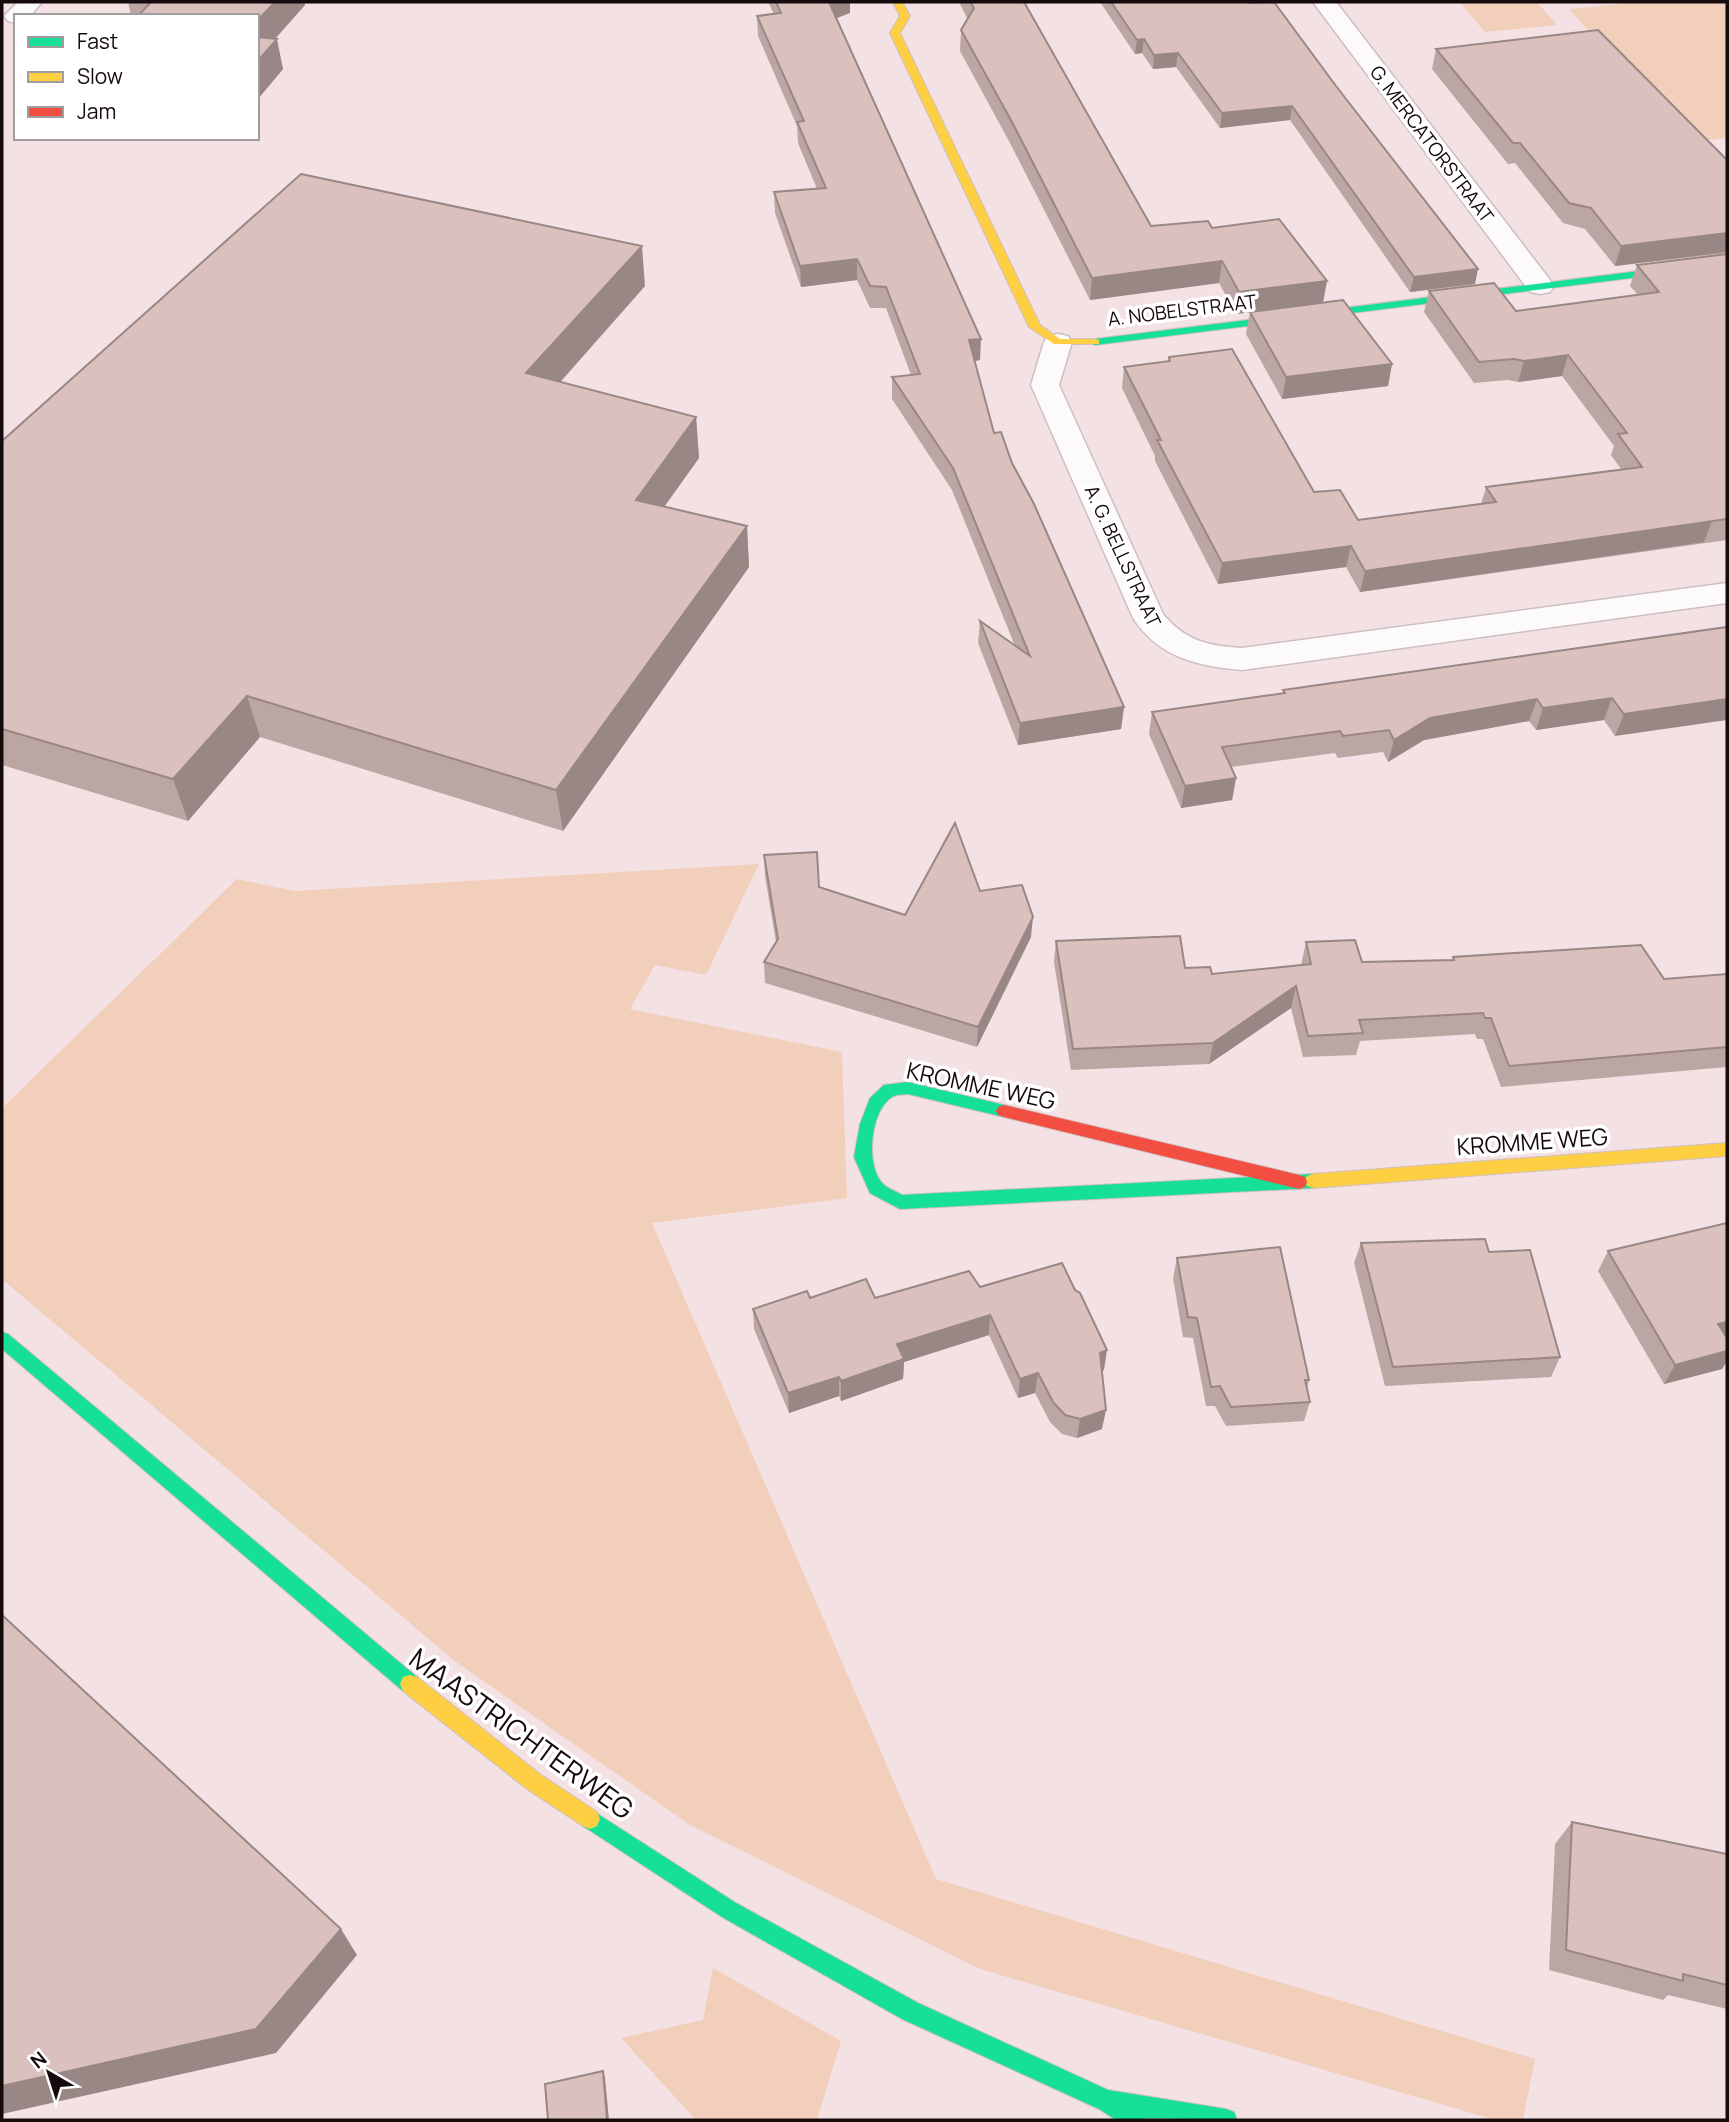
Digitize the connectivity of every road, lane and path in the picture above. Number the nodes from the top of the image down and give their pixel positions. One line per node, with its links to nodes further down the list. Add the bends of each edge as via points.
1 (898, 2): 5 (street, via 905,16 895,33 1035,327)
2 (1324, 2): 4 (street, G. MERCATORSTRAAT)
3 (1727, 263): 4 (street, A. NOBELSTRAAT)
4 (1540, 286): 5 (street, A. NOBELSTRAAT, via 1088,343)
5 (1058, 342): 6 (street, A. G. BELLSTRAAT, via 1045,385 1149,618 1161,636 1177,646 1209,657 1242,659)
6 (1727, 593)
7 (1727, 1149): 8 (street, KROMME WEG)
8 (1299, 1182): 8 (street, KROMME WEG, via 900,1202 876,1188 862,1157 876,1102 890,1089 908,1088)
9 (2, 1339): 10 (street, MAASTRICHTERWEG, via 364,1648 534,1782 729,1910 898,2004)
10 (1107, 2101): 11 (street, MAASTRICHTERWEG); 12 (street, MAASTRICHTERWEG)
11 (1135, 2120)
12 (1226, 2120)

